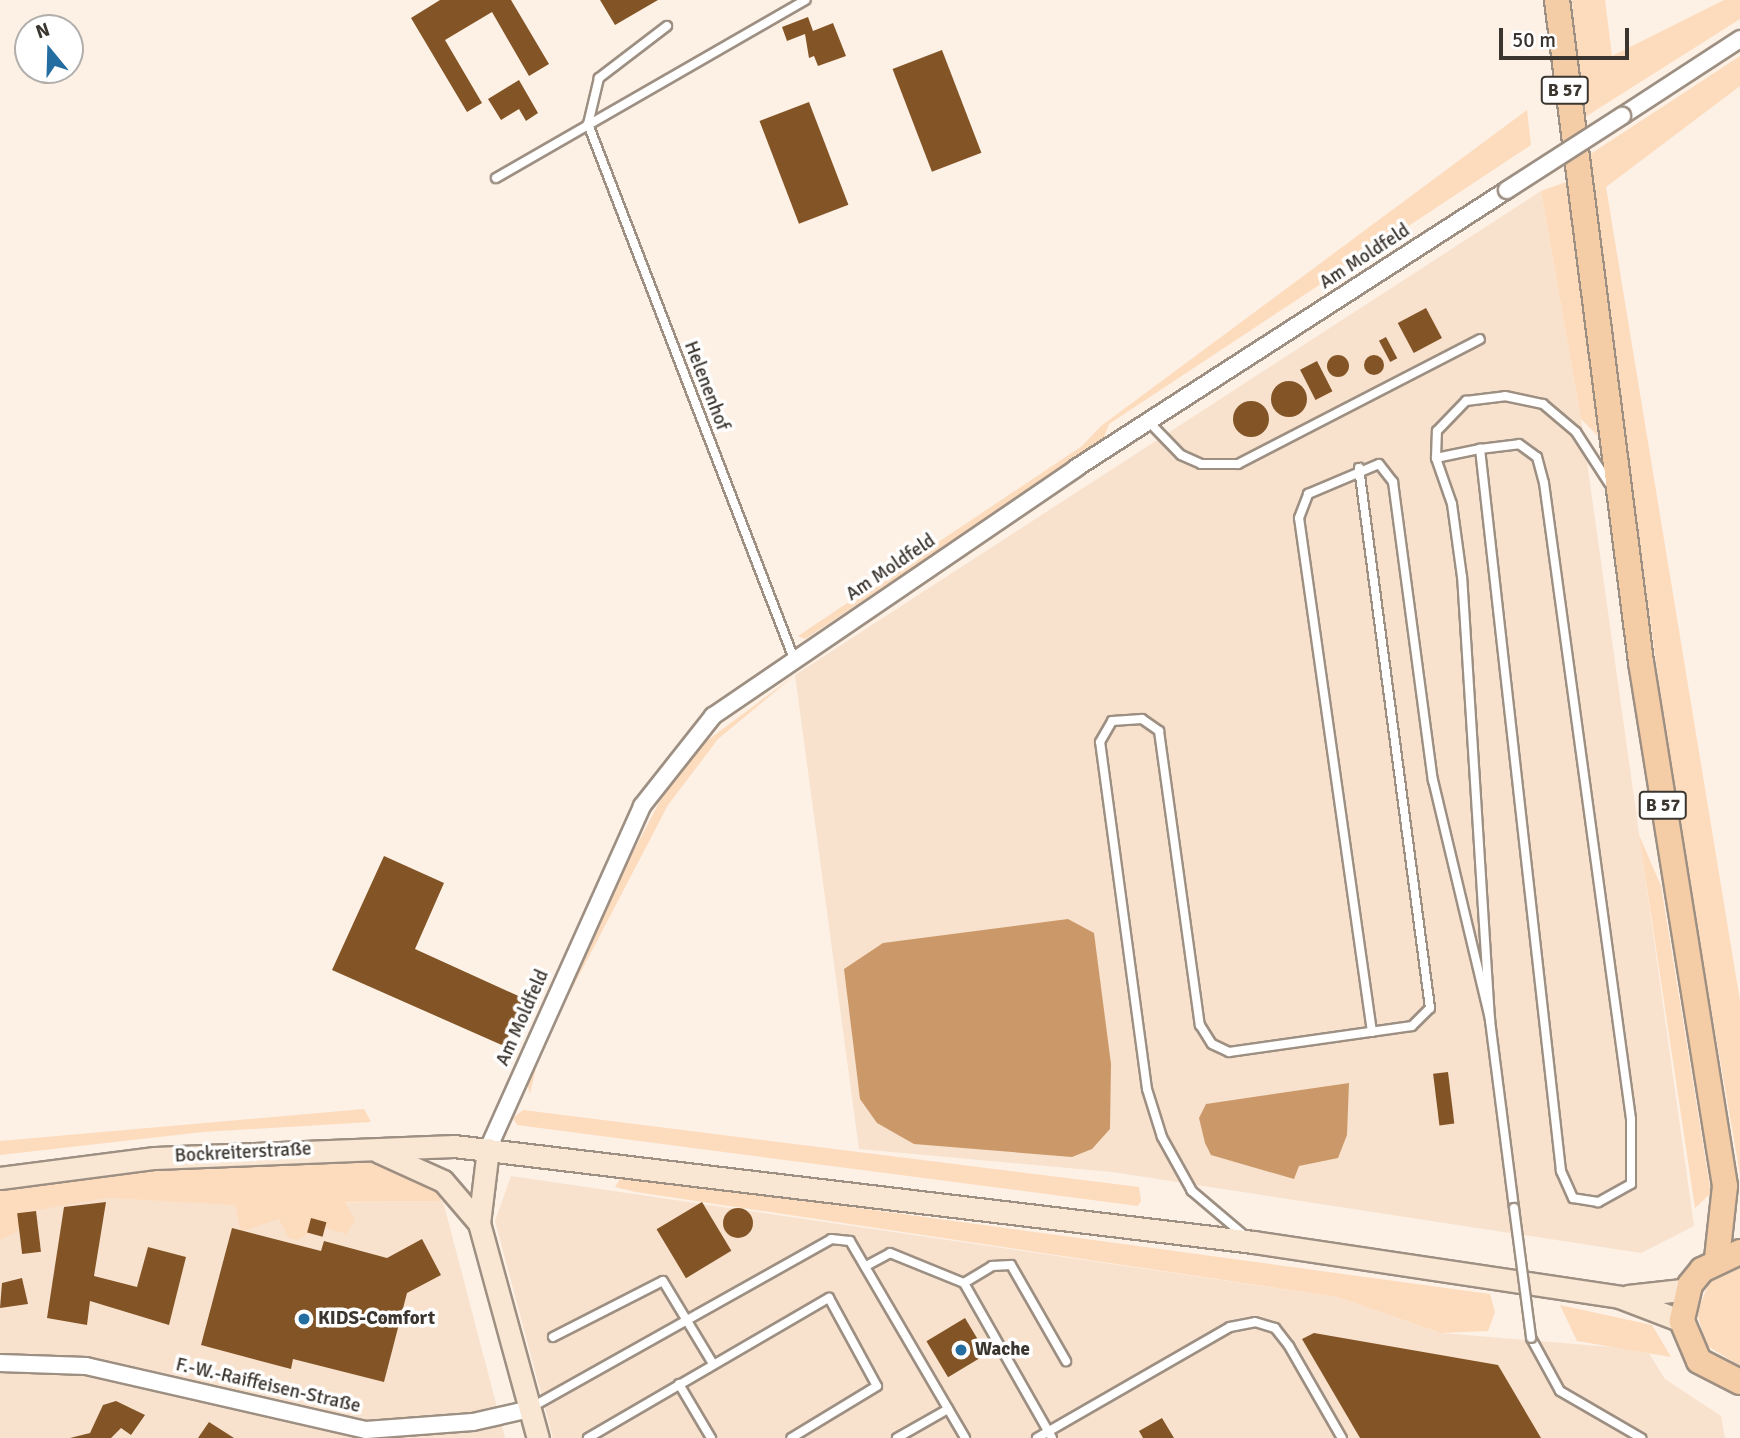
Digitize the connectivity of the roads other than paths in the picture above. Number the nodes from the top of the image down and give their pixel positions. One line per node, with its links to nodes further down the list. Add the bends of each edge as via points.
1 (806, 0): 5 (lane)
2 (1557, 0): 12 (main road, B 57)
3 (667, 26): 5 (lane, via 599,78)
4 (1740, 39): 8 (street, Am Moldfeld, bridge)
5 (589, 124): 6 (lane); 13 (lane, Helenenhof)
6 (496, 178)
7 (1480, 339): 8 (lane, via 1238,464 1201,464 1181,455)
8 (1148, 421): 13 (street, Am Moldfeld)
9 (1480, 449): 9 (lane, via 1519,444 1537,457 1544,483 1631,1119 1631,1184 1598,1202 1573,1198 1562,1171); 10 (lane)
10 (1436, 458): 12 (lane, via 1437,430 1466,401 1506,396 1543,404 1576,432); 14 (lane, via 1452,504 1462,577)
11 (1359, 468): 14 (lane, via 1379,464 1393,482 1433,780); 15 (lane, via 1308,494 1299,517); 15 (lane, via 1430,1008 1412,1026)
12 (1621, 511): 19 (main road, B 57)
13 (794, 659): 17 (street, Am Moldfeld, via 713,716 661,775)
14 (1490, 1020): 48 (lane, bridge, via 1531,1338 1560,1391)
15 (1372, 1032): 22 (lane, via 1229,1052 1212,1044 1200,1026 1159,731 1142,719 1112,721 1100,742 1147,1089 1162,1138 1192,1191)
16 (363, 1147): 17 (main road, Bockreiterstraße); 18 (main road, Bockreiterstraße, via 155,1158); 21 (main road, via 426,1169)
17 (488, 1149): 21 (main road); 22 (main road, Bockreiterstraße)
18 (0, 1178)
19 (1725, 1186): 20 (main road, B 57); 23 (main road, B 57)
20 (1740, 1219)
21 (479, 1223): 37 (main road)
22 (1253, 1242): 27 (main road, Bockreiterstraße)
23 (1729, 1256): 26 (main road, B 57)
24 (866, 1266): 25 (lane, via 890,1253 948,1272); 28 (lane, via 850,1241 831,1239); 36 (lane)
25 (964, 1283): 31 (lane, via 992,1266 1011,1265); 39 (lane)
26 (1689, 1289): 27 (main road); 29 (main road)
27 (1619, 1297): 29 (main road)
28 (687, 1321): 30 (lane, via 663,1281); 33 (lane); 37 (lane)
29 (1682, 1321): 35 (main road, via 1699,1361)
30 (553, 1337)
31 (1066, 1361)
32 (0, 1363): 38 (street, F.-W.-Raiffeisen-Straße, via 86,1366)
33 (713, 1364): 34 (lane); 43 (lane, via 829,1298 877,1386)
34 (679, 1384): 41 (lane); 42 (lane)
35 (1739, 1384)
36 (948, 1409): 44 (lane); 45 (lane)
37 (526, 1410): 38 (street, F.-W.-Raiffeisen-Straße, via 408,1430); 40 (main road)
38 (321, 1431)
39 (1050, 1435): 46 (lane); 47 (lane, via 1230,1327 1255,1322 1275,1328 1289,1346)
40 (538, 1438)
41 (588, 1438)
42 (711, 1438)
43 (792, 1438)
44 (897, 1438)
45 (965, 1438)
46 (1037, 1438)
47 (1342, 1438)
48 (1642, 1438)

